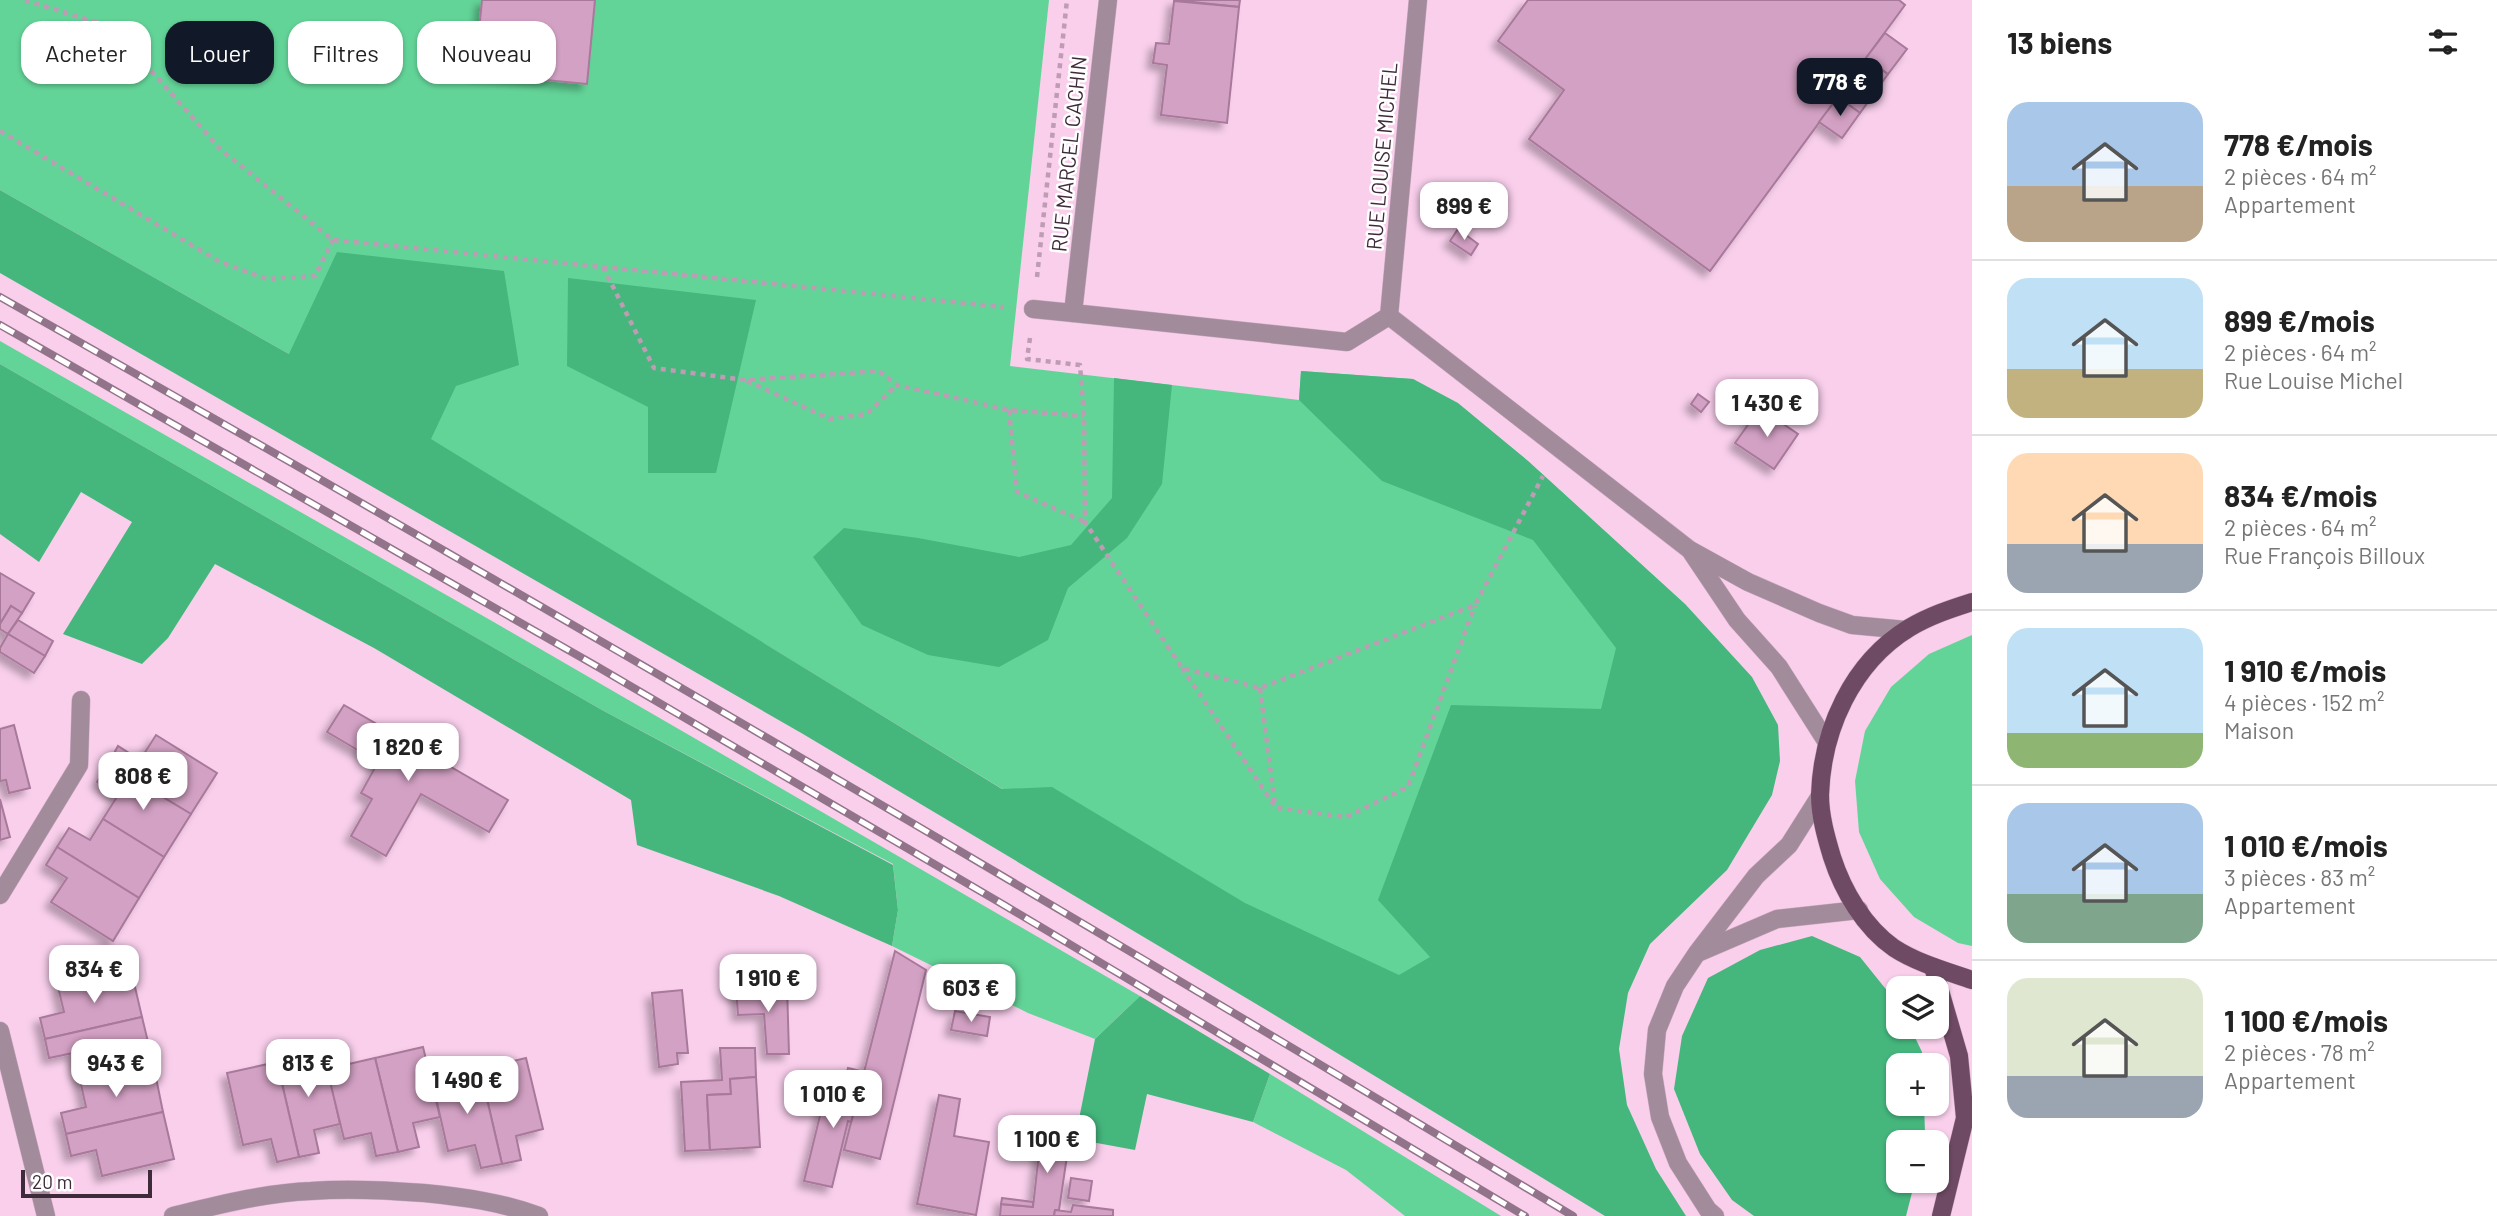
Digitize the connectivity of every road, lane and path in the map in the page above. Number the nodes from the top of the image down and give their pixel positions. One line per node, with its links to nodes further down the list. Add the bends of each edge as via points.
1 (25, 0): 6 (path, via 114,29 220,149)
2 (1067, 0): 8 (path)
3 (1108, 0): 9 (street, RUE MARCEL CACHIN)
4 (1418, 0): 10 (street, RUE LOUISE MICHEL)
5 (0, 131): 6 (path, via 220,262 267,279 315,276)
6 (333, 240): 7 (path)
7 (603, 267): 8 (path); 11 (path, via 654,369)
8 (1033, 309): 9 (street); 14 (path, via 1027,359 1080,365)
9 (1073, 313): 10 (street, via 1347,342)
10 (1389, 316): 15 (street)
11 (745, 380): 12 (path, via 879,371); 12 (path, via 830,419 867,414)
12 (897, 385): 13 (path)
13 (1009, 410): 14 (path); 16 (path, via 1017,492)
14 (1084, 415): 16 (path)
15 (1558, 449): 17 (street); 19 (path)
16 (1084, 522): 21 (path)
17 (1690, 550): 20 (street, via 1819,613 1852,625); 24 (street, via 1737,620 1779,667)
18 (1972, 602): 20 (main road, via 1939,612)
19 (1475, 605): 22 (path); 26 (path, via 1408,788 1346,817)
20 (1906, 630): 24 (main road, via 1871,660 1844,697)
21 (1182, 668): 22 (path); 26 (path)
22 (1260, 688): 26 (path)
23 (81, 700): 27 (street, via 79,765)
24 (1826, 741): 25 (main road)
25 (1820, 796): 28 (main road, via 1825,834 1837,870); 29 (street, via 1788,845 1756,876)
26 (1276, 808)
27 (0, 895)
28 (1859, 910): 29 (street, via 1777,919); 30 (main road, via 1893,947)
29 (1696, 953): 36 (street, via 1675,986 1657,1030 1653,1074 1660,1117 1678,1163)
30 (1933, 967): 31 (main road); 37 (main road, via 1959,1056 1965,1118)
31 (1972, 980)
32 (0, 1031): 33 (street)
33 (46, 1216)
34 (173, 1216): 35 (street, via 309,1191 384,1190 467,1197)
35 (539, 1216)
36 (1715, 1216)
37 (1941, 1216)

